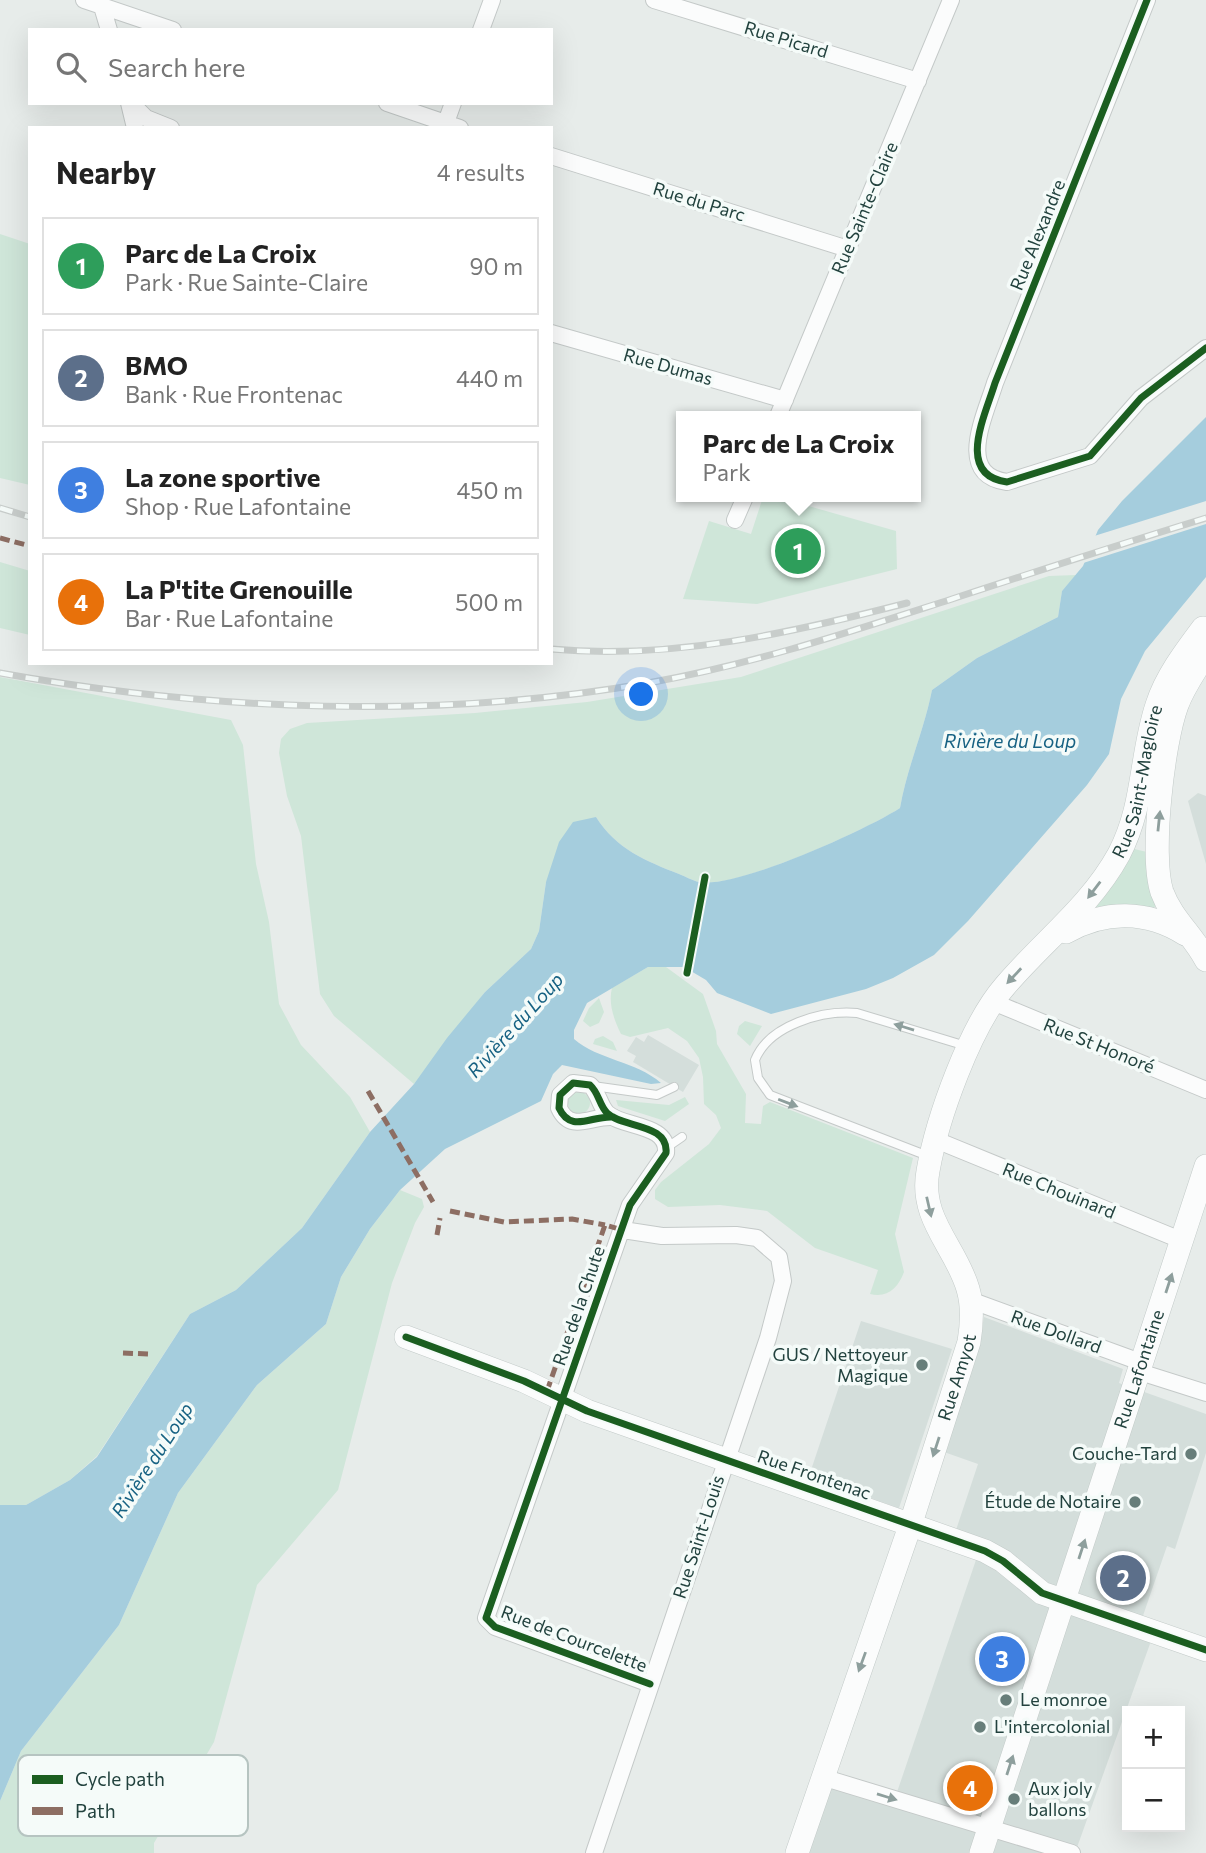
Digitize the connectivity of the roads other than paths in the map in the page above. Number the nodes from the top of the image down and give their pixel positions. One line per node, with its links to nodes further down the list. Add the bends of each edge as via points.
1 (83, 0): 6 (street)
2 (492, 0): 9 (street)
3 (654, 0): 10 (street, Rue Picard)
4 (951, 0): 10 (street, Rue Sainte-Claire)
5 (1147, 0): 21 (street, Rue Alexandre, via 995,383 976,453 985,475 1007,482 1090,456 1142,398)
6 (101, 3): 7 (street); 8 (street)
7 (108, 28)
8 (168, 28)
9 (482, 28)
10 (918, 81): 19 (street, Rue Sainte-Claire)
11 (130, 105): 15 (street)
12 (132, 105): 16 (street, via 146,118)
13 (392, 105): 17 (street)
14 (453, 105): 17 (street)
15 (135, 126)
16 (167, 126)
17 (450, 126)
18 (553, 157): 19 (street, Rue du Parc)
19 (848, 249): 22 (street, Rue Sainte-Claire)
20 (553, 334): 22 (street, Rue Dumas)
21 (1206, 348)
22 (785, 400): 23 (street, Rue Sainte-Claire)
23 (780, 411)
24 (743, 502): 25 (street)
25 (735, 520)
26 (1204, 629): 28 (main road, Rue Saint-Magloire, one-way to 28, via 1161,693 1140,798 1126,839 1095,890)
27 (1206, 653): 29 (main road, Rue Saint-Magloire, one-way to 27, via 1173,916 1162,891 1157,840 1173,716)
28 (1057, 934): 29 (main road, via 1117,915 1149,919); 30 (main road, Rue Amyot, one-way to 30)
29 (1200, 950)
30 (993, 1002): 31 (main road, Rue Amyot); 34 (street, Rue St Honoré)
31 (969, 1047): 38 (main road, Rue Amyot); 38 (lane, one-way to 38, via 844,1012 778,1032 755,1060 758,1078 770,1096)
32 (590, 1085): 33 (lane, via 657,1095); 35 (street); 35 (street, via 576,1082 564,1089 558,1101 562,1115 577,1123)
33 (674, 1087)
34 (1206, 1090)
35 (612, 1117): 37 (street, via 656,1133)
36 (682, 1137): 37 (lane)
37 (666, 1148): 40 (street, Rue de la Chute, via 663,1161 630,1205)
38 (933, 1149): 41 (street, Rue Chouinard); 42 (main road, Rue Amyot, one-way to 42, via 927,1198 931,1217 960,1270)
39 (1206, 1166): 41 (main road, Rue Lafontaine)
40 (623, 1230): 46 (street, Rue de la Chute); 47 (street, Rue Saint-Louis, via 662,1236 720,1233 757,1238 779,1256 781,1294)
41 (1183, 1241): 44 (main road, Rue Lafontaine, one-way to 41)
42 (970, 1300): 44 (street, Rue Dollard); 48 (main road, Rue Amyot, one-way to 48, via 969,1342)
43 (407, 1337): 46 (main road, Rue Frontenac)
44 (1141, 1367): 45 (street, Rue Dollard); 49 (main road, Rue Lafontaine, one-way to 44)
45 (1206, 1393)
46 (563, 1399): 47 (main road, Rue Frontenac, via 587,1412); 50 (street, Rue de la Chute)
47 (724, 1461): 48 (main road, Rue Frontenac); 52 (street, Rue Saint-Louis)
48 (911, 1526): 49 (main road, Rue Frontenac, via 994,1556 1034,1588); 53 (main road, Rue Amyot, one-way to 53)
49 (1064, 1602): 51 (main road, Rue Frontenac); 54 (main road, Rue Lafontaine, one-way to 49)
50 (487, 1622): 52 (street, Rue de Courcelette)
51 (1206, 1650)
52 (650, 1684): 55 (street, Rue Saint-Louis)
53 (822, 1777): 54 (street, one-way to 54); 56 (main road, Rue Amyot)
54 (989, 1829): 57 (main road, Rue Lafontaine); 58 (street)
55 (594, 1853)
56 (797, 1853)
57 (981, 1853)
58 (1072, 1853)

